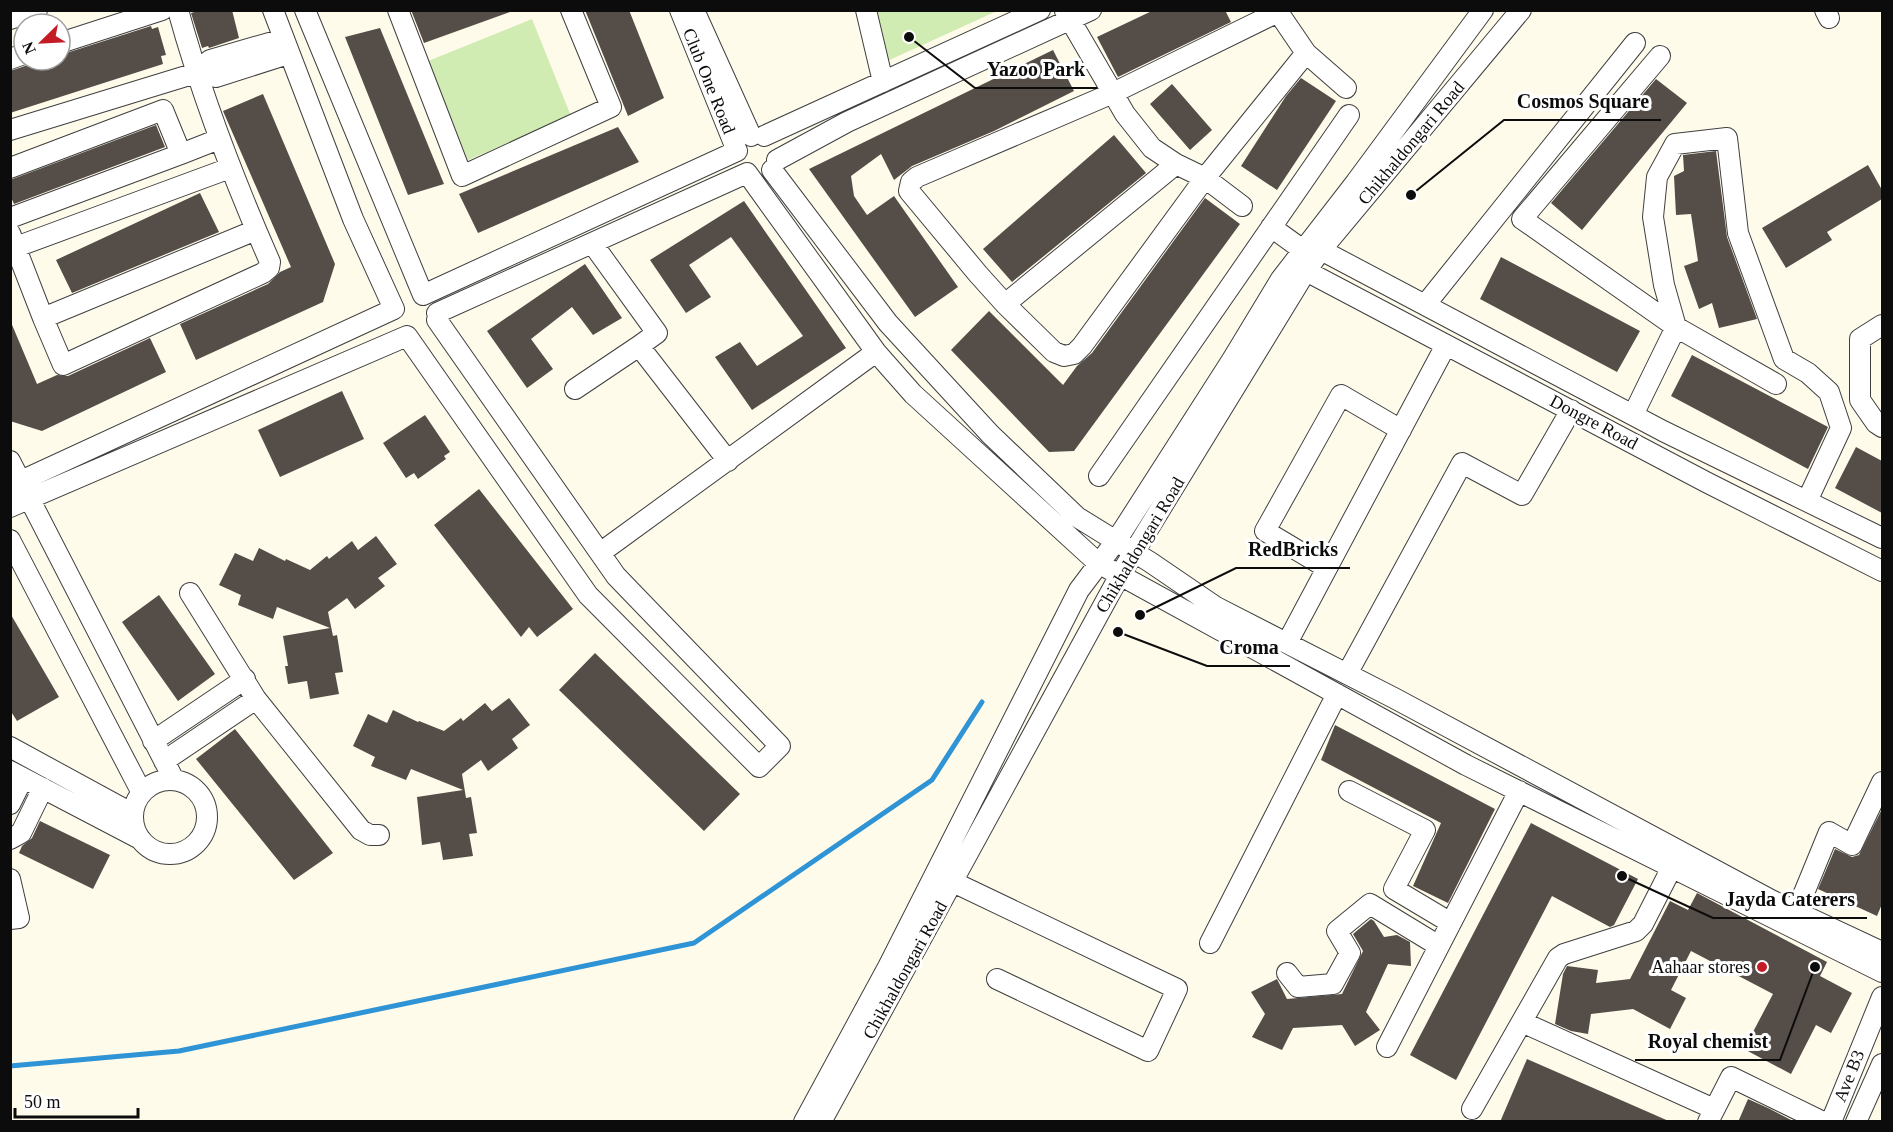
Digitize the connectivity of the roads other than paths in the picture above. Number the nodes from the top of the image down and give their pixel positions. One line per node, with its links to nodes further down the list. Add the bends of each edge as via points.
1 (37, 10): 17 (street)
2 (162, 10): 18 (street)
3 (178, 10): 23 (street)
4 (273, 10): 20 (street)
5 (305, 10): 47 (street)
6 (398, 10): 7 (street, via 462,176 611,107)
7 (571, 10)
8 (680, 10): 31 (street, Club One Road)
9 (694, 10): 29 (street, Club One Road)
10 (866, 10): 24 (street)
11 (1040, 10): 24 (street)
12 (1091, 10): 15 (street)
13 (1483, 10): 45 (street, Chikhaldongari Road, via 1356,182)
14 (1496, 10): 16 (street)
15 (1068, 15): 26 (street); 34 (street, via 868,112)
16 (1516, 17): 45 (street, Chikhaldongari Road)
17 (10, 19)
18 (72, 39)
19 (1635, 43): 49 (street)
20 (286, 46): 23 (street, via 216,77); 50 (street, via 353,219)
21 (1306, 53): 25 (street); 26 (street, via 1278,12); 38 (street)
22 (1660, 56): 54 (street, via 1522,219)
23 (196, 73): 28 (street); 30 (street)
24 (883, 82): 29 (street)
25 (1346, 88)
26 (1113, 93): 33 (street, via 1152,148); 48 (street, via 911,182 909,191)
27 (1348, 115): 41 (street)
28 (10, 130)
29 (758, 136): 31 (street, Club One Road, via 741,144); 34 (street, Club One Road, via 775,146)
30 (219, 139): 32 (street); 36 (street)
31 (737, 151): 37 (street, Club One Road, via 738,163); 47 (street)
32 (181, 153): 35 (street, via 163,110); 40 (street)
33 (1176, 164): 38 (street); 48 (street)
34 (775, 165): 37 (street, via 762,176); 73 (street, Club One Road, via 888,323 990,434 1077,517)
35 (10, 168)
36 (231, 168): 42 (street); 43 (street)
37 (747, 173): 44 (street); 58 (street, Club One Road)
38 (1205, 178): 39 (street); 48 (street, via 1074,354 1054,352)
39 (1242, 206)
40 (10, 218)
41 (1271, 227): 45 (street, Dongre Road); 67 (street)
42 (256, 230): 52 (street); 52 (street, via 270,262 263,273 63,365)
43 (13, 240): 52 (street)
44 (592, 243): 51 (street); 57 (street, via 657,333)
45 (1312, 250): 46 (street, Chikhaldongari Road); 49 (street, Dongre Road); 73 (street, Chikhaldongari Road, via 1281,279)
46 (1306, 272): 56 (street, Dongre Road); 75 (street, Chikhaldongari Road)
47 (423, 295): 50 (street, via 409,295); 51 (street, via 435,305)
48 (1005, 304)
49 (1425, 305): 62 (street, Dongre Road)
50 (394, 309): 55 (street, via 397,328); 68 (street)
51 (437, 317): 55 (street, via 426,336); 74 (street)
52 (43, 318)
53 (1882, 325): 63 (street, via 1860,339 1860,400)
54 (1677, 327): 59 (street); 62 (street); 69 (street, via 1664,285 1653,217 1657,177 1675,144 1726,138 1738,233 1784,359 1829,392 1841,428)
55 (406, 336): 68 (street); 74 (street, via 588,595 759,767 780,746 616,576)
56 (1446, 345): 61 (street, Dongre Road); 64 (street)
57 (639, 346): 60 (street); 66 (street)
58 (876, 352): 66 (street); 76 (street, Club One Road, via 914,394)
59 (1776, 384)
60 (575, 389)
61 (1571, 410): 78 (street, Dongre Road); 82 (street, via 1522,495 1462,463)
62 (1632, 415): 69 (street, Dongre Road)
63 (1882, 427)
64 (1401, 430): 77 (street); 77 (street, via 1341,395 1265,531)
65 (10, 461): 68 (street)
66 (728, 461): 74 (street)
67 (1099, 476)
68 (20, 489): 70 (street); 86 (street)
69 (1807, 501): 71 (street, Dongre Road)
70 (10, 507)
71 (1882, 538)
72 (10, 540): 95 (street)
73 (1116, 541): 75 (street, Club One Road); 76 (street, Chikhaldongari Road)
74 (600, 553)
75 (1135, 553): 79 (street, Chikhaldongari Road); 81 (street, Club One Road, via 1216,607)
76 (1098, 563): 79 (street, Club One Road); 119 (street, Chikhaldongari Road, via 1079,590 888,967)
77 (1327, 568): 81 (street)
78 (1882, 571)
79 (1120, 575): 84 (street, Club One Road); 103 (street, Chikhaldongari Road)
80 (190, 593): 83 (street)
81 (1287, 643): 82 (street, Club One Road)
82 (1347, 674): 104 (street, Club One Road)
83 (245, 679): 85 (street); 86 (street)
84 (1337, 694): 94 (street, Club One Road); 107 (street)
85 (256, 699): 88 (street); 98 (street, via 361,830)
86 (153, 741): 88 (street)
87 (10, 747): 97 (street)
88 (164, 761): 90 (street)
89 (17, 775): 92 (street); 96 (street)
90 (174, 780): 95 (street, via 162,781); 100 (street, via 195,790 203,800 207,811 203,834 196,844 173,854 155,850)
91 (1882, 782): 104 (street, via 1852,845 1829,832)
92 (44, 788): 99 (street, via 21,833); 100 (street)
93 (1349, 791): 106 (street, via 1425,830 1394,889)
94 (1519, 791): 101 (street, Club One Road); 106 (street)
95 (142, 793): 97 (street)
96 (10, 804)
97 (133, 814): 100 (street)
98 (379, 835)
99 (10, 839)
100 (140, 839)
101 (1672, 867): 110 (street, Club One Road); 114 (street, via 1643,924 1628,935 1558,958)
102 (10, 879): 105 (street, via 19,918)
103 (953, 882): 112 (street, via 1177,989 1148,1051); 120 (street, Chikhaldongari Road)
104 (1793, 911): 109 (street, Club One Road)
105 (10, 919)
106 (1451, 923): 108 (street)
107 (1210, 943)
108 (1439, 946): 111 (street, via 1370,904 1337,931 1350,953 1333,984 1298,987); 115 (street)
109 (1882, 952)
110 (1882, 972)
111 (1287, 973)
112 (997, 980)
113 (1882, 997): 122 (street, Ave B3)
114 (1522, 1022): 117 (street); 118 (street)
115 (1387, 1047)
116 (1882, 1064): 123 (street, Ave B3)
117 (1472, 1109)
118 (1711, 1115): 121 (street, via 1731,1077)
119 (804, 1122)
120 (821, 1122)
121 (1823, 1122)
122 (1831, 1122)
123 (1856, 1122)

